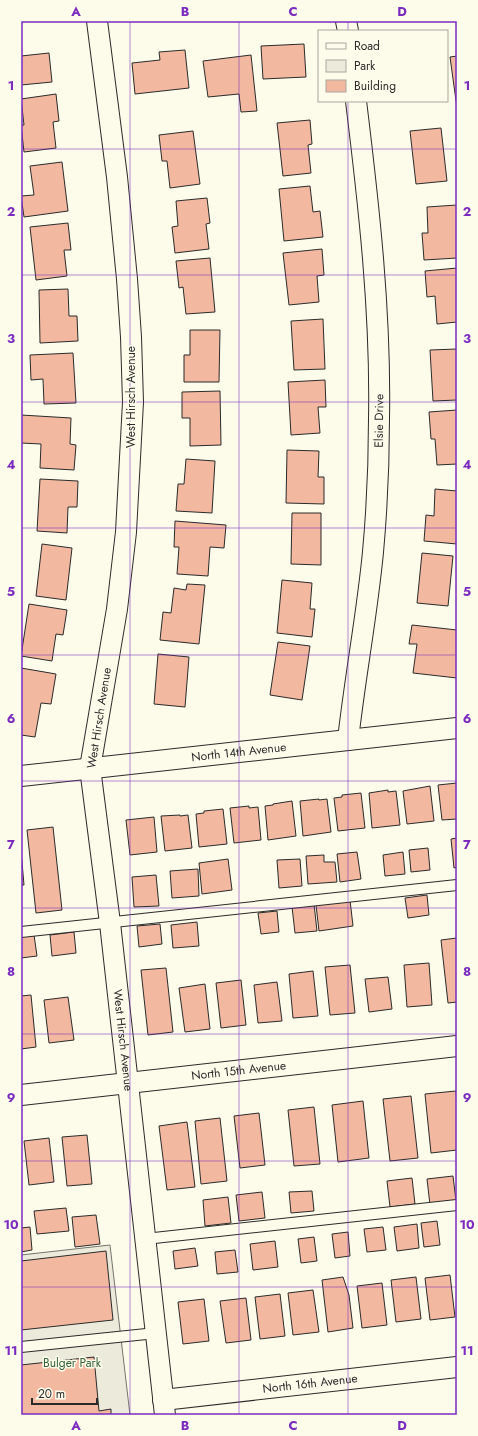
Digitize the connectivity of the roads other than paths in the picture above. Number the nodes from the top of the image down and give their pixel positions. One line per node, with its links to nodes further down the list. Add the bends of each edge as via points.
1 (97, 21): 5 (street, West Hirsch Avenue, via 126,271 133,402 126,532 117,610)
2 (356, 102): 4 (street, Elsie Drive, via 375,275 379,419 373,552)
3 (457, 728): 4 (street, North 14th Avenue)
4 (348, 740): 5 (street, North 14th Avenue)
5 (90, 768): 6 (street, North 14th Avenue); 8 (street, West Hirsch Avenue)
6 (21, 776)
7 (457, 885): 8 (lane)
8 (110, 923): 9 (lane); 11 (street, West Hirsch Avenue)
9 (21, 932)
10 (457, 1046): 11 (street, North 15th Avenue)
11 (128, 1084): 12 (street, North 15th Avenue); 14 (street, West Hirsch Avenue)
12 (21, 1095)
13 (457, 1205): 14 (lane)
14 (145, 1239): 15 (street, West Hirsch Avenue)
15 (156, 1333): 16 (lane); 18 (street, West Hirsch Avenue)
16 (21, 1347)
17 (457, 1366): 18 (street, North 16th Avenue)
18 (164, 1408)

